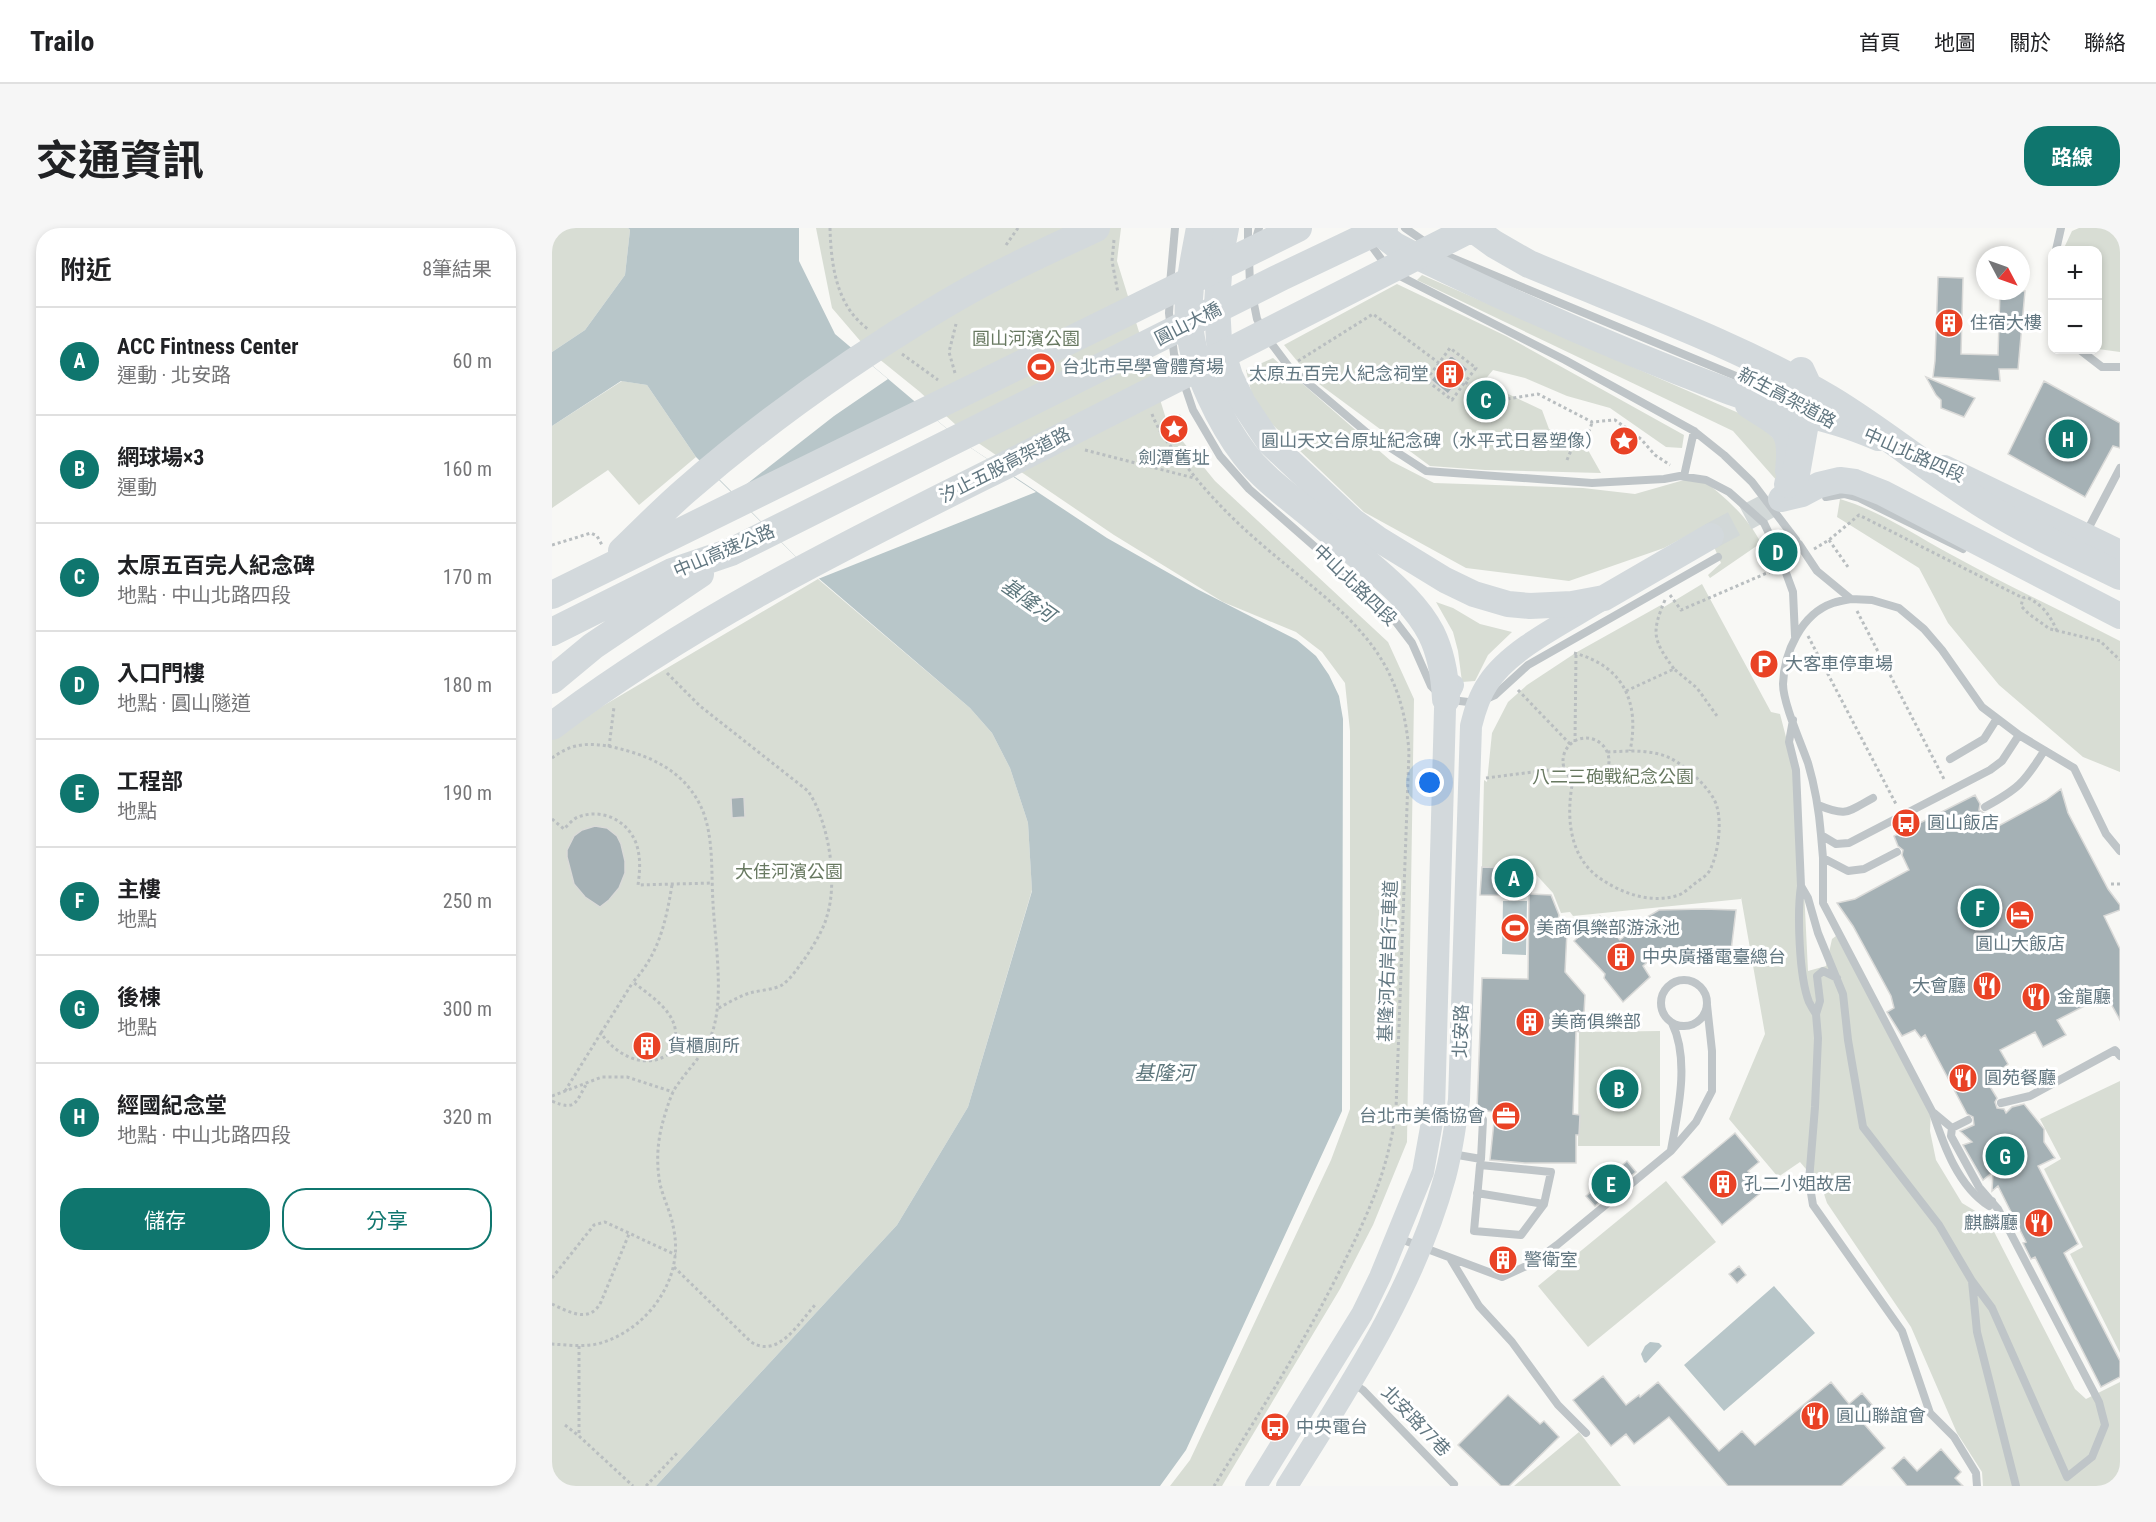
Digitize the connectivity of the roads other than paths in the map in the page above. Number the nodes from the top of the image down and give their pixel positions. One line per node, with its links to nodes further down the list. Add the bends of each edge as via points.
1 (1096, 228): 40 (highway, via 944,304 830,378 684,492)
2 (1175, 228): 45 (lane, 中山北路四段, via 1169,313 1174,354 1203,429 1249,489 1386,609 1412,643 1431,686)
3 (1200, 228): 45 (highway, via 1189,302 1190,331 1197,361 1224,424 1246,456 1273,484 1393,586 1412,607 1431,633 1439,654)
4 (1226, 228): 29 (main road, via 1217,305 1219,341 1230,376 1269,442)
5 (1248, 228): 17 (lane)
6 (1259, 228): 17 (lane)
7 (1298, 228): 23 (highway, 圓山大橋)
8 (1359, 228): 22 (lane, via 1390,271)
9 (1373, 228): 20 (main road, 中山北路四段, via 1395,245 1454,274 1579,331)
10 (1384, 228): 25 (highway, 圓山大橋)
11 (1406, 228): 21 (lane, via 1439,252 1743,379)
12 (1440, 228): 39 (highway, 新生高架道路, via 1475,255 1508,272 1735,370 1810,408 1979,524 2031,552)
13 (1472, 228): 35 (highway, 新生高架道路, via 1529,264 1794,379 1866,422 1989,508); 49 (highway, 汐止五股高架道路, via 723,612 600,690)
14 (1495, 228): 21 (highway, via 1773,349 1799,368)
15 (2061, 228): 16 (lane)
16 (2057, 246)
17 (1249, 256): 26 (lane, via 1257,319 1289,367 1366,432 1425,471 1592,483)
18 (2085, 354): 19 (lane, via 2102,367)
19 (2120, 367)
20 (1728, 391): 21 (main road, 中山北路四段); 27 (main road, via 1785,431 1790,453)
21 (1813, 403): 27 (highway, via 1796,474); 30 (main road, 中山北路四段)
22 (1694, 431): 26 (lane); 38 (lane, via 1752,482 1817,570)
23 (880, 434): 36 (highway, 中山高速公路)
24 (2120, 468): 30 (lane)
25 (896, 470): 32 (highway, 中山高速公路)
26 (1682, 476): 43 (lane, via 1706,480 1729,492 1764,523 1793,592)
27 (1784, 494): 39 (main road, via 1802,495 1819,485 1840,480 1862,484)
28 (1826, 497): 33 (lane, via 1844,494 1859,498)
29 (1353, 521): 37 (main road, via 1445,580 1491,600 1530,606); 45 (main road, 北安路, via 1359,539 1422,602 1445,636 1455,681)
30 (2084, 536): 34 (main road, 中山北路四段)
31 (1714, 546): 37 (main road); 46 (lane, via 1570,642 1528,665 1495,695)
32 (731, 552): 42 (highway, 中山高速公路, via 672,572); 44 (highway, via 593,646)
33 (1972, 553)
34 (2120, 554)
35 (2120, 576)
36 (552, 595)
37 (1604, 598): 46 (main road, 北安路, via 1510,658 1488,682)
38 (1851, 599): 43 (lane, via 1831,603); 48 (lane, via 1899,608 1924,629)
39 (2116, 611): 41 (lane)
40 (552, 622)
41 (2120, 627)
42 (552, 632)
43 (1795, 636): 47 (lane, via 1783,686)
44 (552, 680)
45 (1446, 699): 46 (lane); 71 (main road, 北安路, via 1434,1111)
46 (1477, 703): 73 (main road, 北安路, via 1471,726 1459,1100)
47 (1793, 720): 54 (lane); 60 (lane, via 1789,742 1796,770)
48 (1996, 720): 50 (lane); 52 (lane, via 1984,739)
49 (552, 726)
50 (2019, 735): 51 (lane); 56 (lane, via 2002,761 1990,770 1849,843 1836,844)
51 (2044, 751): 55 (lane, via 2013,792); 57 (lane, via 2074,768 2106,834)
52 (1950, 759)
53 (1874, 798): 54 (lane, via 1845,813)
54 (1818, 805): 56 (lane)
55 (1984, 807)
56 (1821, 835): 59 (lane)
57 (2120, 851)
58 (1897, 852): 59 (lane, via 1864,869 1848,871)
59 (1823, 858): 67 (lane, via 1823,903)
60 (1801, 886): 61 (lane); 63 (lane, via 1803,973 1809,1002)
61 (1838, 978): 63 (lane, via 1823,971 1817,976 1820,1001); 80 (lane, via 1863,1127 1939,1224)
62 (1707, 1005): 64 (lane, via 1695,1023); 64 (lane, via 1704,991 1692,981 1671,984 1661,1004); 72 (lane, via 1712,1091 1696,1122)
63 (1816, 1014): 86 (lane, via 1818,1038 1809,1181 1814,1205 1902,1331 1930,1413 1954,1437 1976,1473)
64 (1672, 1023): 72 (lane, via 1679,1036 1681,1062)
65 (2120, 1056): 66 (lane, via 2115,1050 2030,1096)
66 (2001, 1103)
67 (1934, 1113): 70 (lane); 75 (lane, via 1943,1144 1970,1192 1989,1206)
68 (1484, 1120): 73 (lane, via 1481,1159)
69 (1968, 1120): 70 (lane)
70 (1952, 1128): 75 (lane, via 1951,1136 1979,1187)
71 (1428, 1150): 73 (lane); 77 (main road, 北安路)
72 (1671, 1151): 79 (lane, via 1533,1263 1502,1277)
73 (1451, 1153): 78 (main road, 北安路)
74 (1477, 1194): 76 (lane); 76 (lane, via 1474,1231 1521,1235); 76 (lane, via 1480,1165 1548,1170 1551,1176)
75 (1992, 1201): 80 (lane, via 2099,1402 2105,1425 2092,1457 2067,1477 1992,1308)
76 (1544, 1204)
77 (1398, 1238): 78 (lane); 84 (main road, 北安路, via 1362,1314)
78 (1420, 1248): 79 (lane); 81 (main road, 北安路, via 1385,1326)
79 (1450, 1258): 82 (lane, via 1479,1306 1512,1342 1558,1405)
80 (1972, 1281): 87 (lane, via 1977,1332)
81 (1351, 1383): 83 (lane, 北安路77巷, via 1363,1390); 85 (main road, 北安路)
82 (1586, 1433)
83 (1454, 1485)
84 (1256, 1486)
85 (1287, 1486)
86 (1977, 1486)
87 (2016, 1486)

